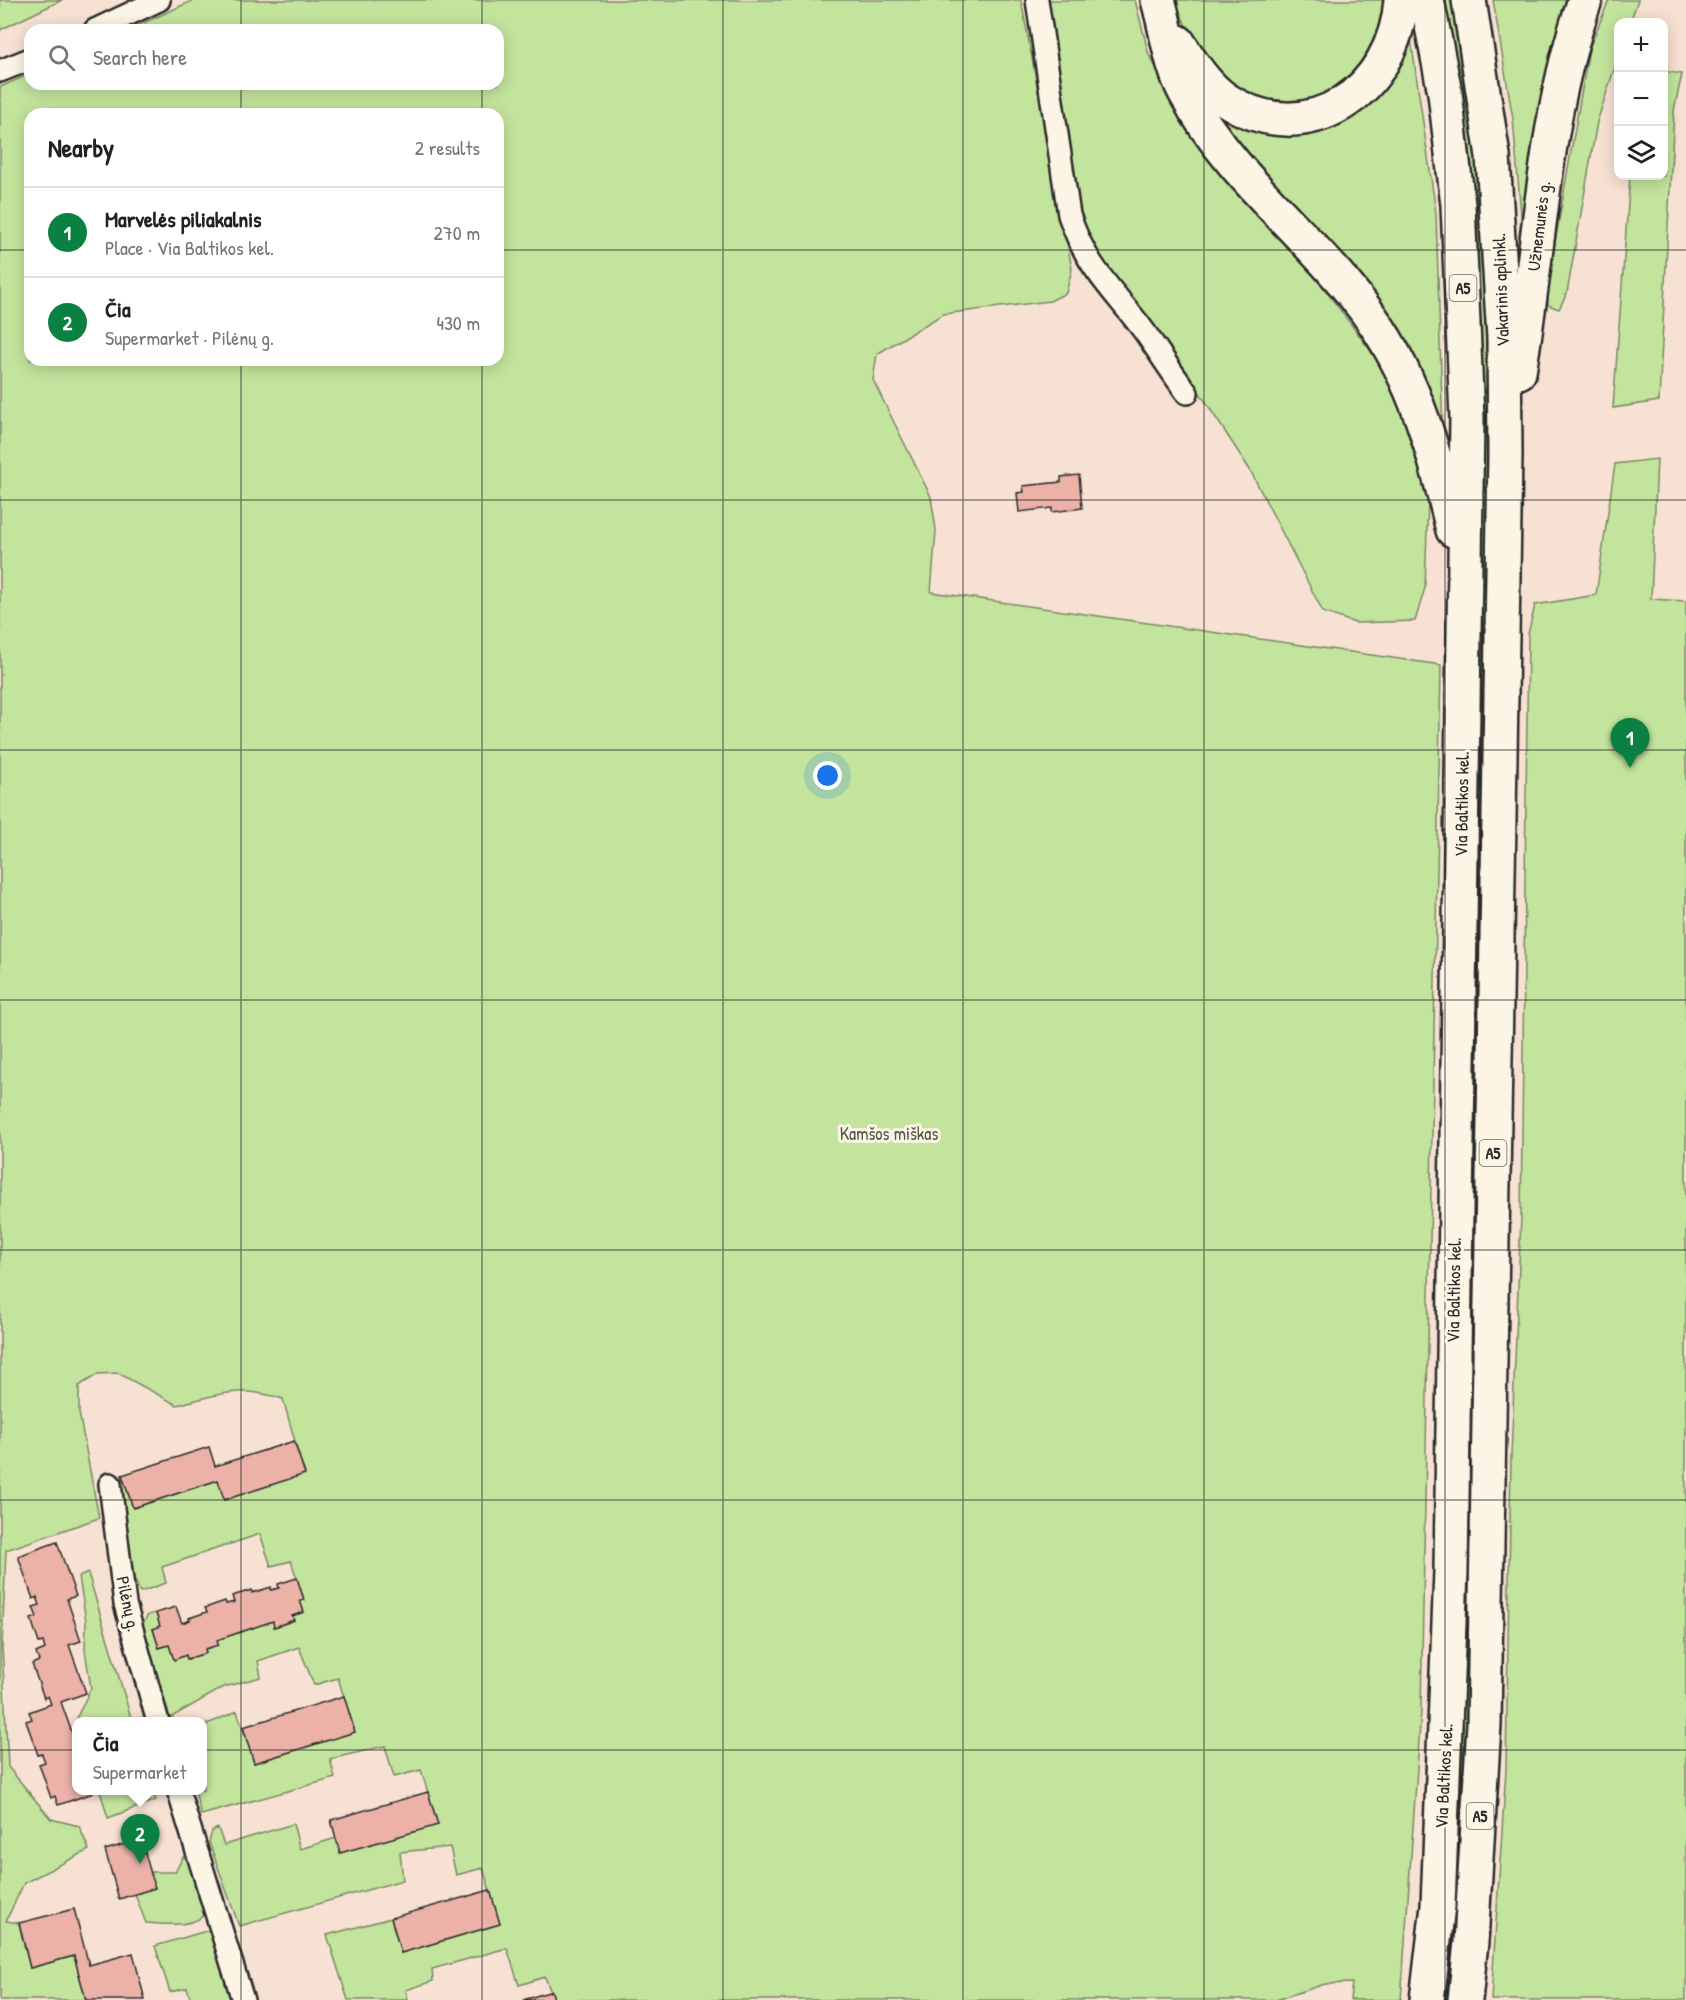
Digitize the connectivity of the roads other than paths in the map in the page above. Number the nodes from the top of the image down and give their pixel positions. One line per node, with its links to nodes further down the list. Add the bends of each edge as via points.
1 (159, 0): 8 (street)
2 (1037, 0): 11 (street, via 1069,214 1076,235 1105,286 1144,331)
3 (1401, 0): 7 (highway, via 1388,56 1367,86 1340,107 1304,118 1271,118 1246,111 1223,97 1197,71)
4 (1427, 0): 13 (highway, A5, via 1458,205 1467,418)
5 (1469, 0): 12 (highway, Vakarinis aplinkl. / A5, via 1495,178 1504,338)
6 (1585, 0): 12 (highway, Užnemunės g., via 1572,41 1549,151 1529,310)
7 (1160, 9): 13 (highway, via 1184,90 1205,127 1233,164 1348,289 1372,319 1407,378 1434,450)
8 (108, 24)
9 (24, 61): 10 (street)
10 (0, 71)
11 (1187, 393)
12 (1505, 454): 14 (highway, Vakarinis aplinkl. / A5)
13 (1465, 579): 19 (highway, Via Baltikos kel. / A5, via 1451,1571 1438,1905)
14 (1502, 582): 20 (highway, Via Baltikos kel. / A5, via 1484,1724)
15 (110, 1484): 16 (street, Pilėnų g., via 125,1604)
16 (157, 1717)
17 (179, 1795): 18 (street)
18 (243, 2000)
19 (1427, 2000)
20 (1465, 2000)

